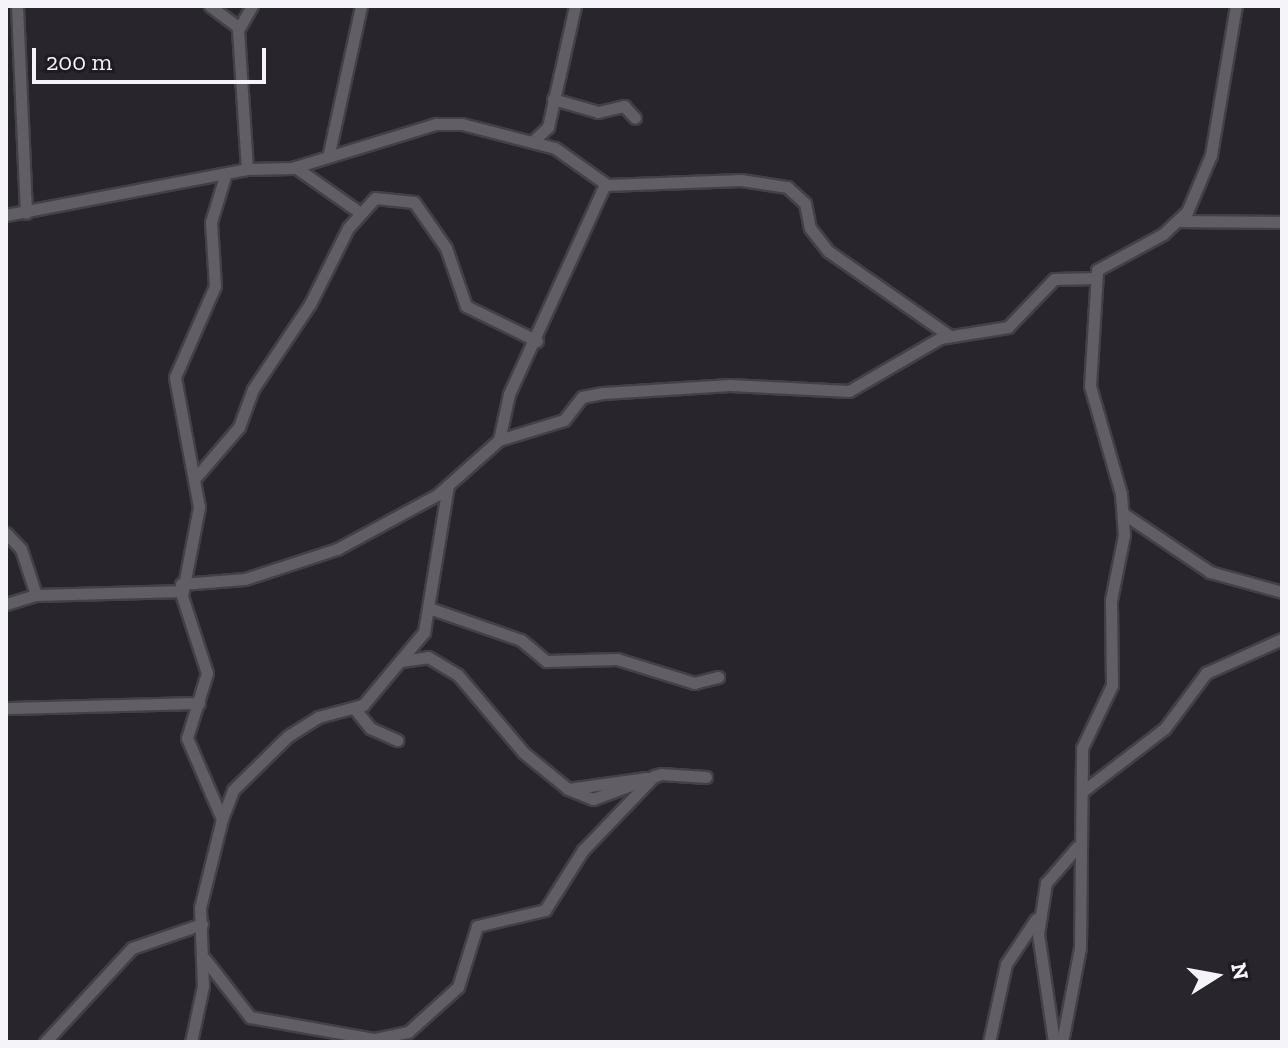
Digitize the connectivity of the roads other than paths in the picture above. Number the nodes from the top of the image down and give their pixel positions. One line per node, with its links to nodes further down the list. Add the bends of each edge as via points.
1 (17, 6): 17 (street)
2 (210, 6): 7 (street)
3 (252, 6): 7 (street)
4 (361, 6): 11 (street)
5 (575, 6): 8 (street)
6 (1236, 6): 19 (street, via 1211,155)
7 (239, 28): 13 (street)
8 (553, 99): 9 (street, via 598,112 624,106); 10 (street, via 546,133)
9 (635, 118)
10 (533, 141): 11 (street, via 436,124); 15 (street, via 564,153)
11 (329, 153): 12 (street)
12 (295, 167): 13 (street); 16 (street)
13 (247, 169): 14 (street)
14 (225, 176): 17 (street); 25 (street, via 211,222 215,286 175,377)
15 (605, 184): 22 (street, via 741,180 787,187 805,203 810,228 828,251); 23 (street, via 567,258)
16 (359, 212): 23 (street, via 386,194 414,202 446,248 466,306); 25 (street, via 253,389 239,427)
17 (26, 213): 18 (street)
18 (6, 215)
19 (1181, 221): 20 (street); 21 (street, via 1105,261)
20 (1282, 222)
21 (1096, 278): 22 (street, via 1054,279 1008,327); 27 (street, via 1090,386)
22 (950, 336): 24 (street, via 849,391 730,385 603,393 582,397 564,420)
23 (537, 341): 24 (street, via 509,394)
24 (499, 440): 26 (street)
25 (197, 476): 29 (street, via 197,523)
26 (448, 486): 29 (street, via 337,549 251,577); 33 (street)
27 (1124, 514): 30 (street, via 1210,572); 43 (street, via 1111,600 1112,685 1082,748)
28 (6, 533): 31 (street, via 21,549)
29 (182, 587): 31 (street); 37 (street, via 207,673)
30 (1282, 592)
31 (36, 595): 32 (street)
32 (6, 604)
33 (429, 608): 35 (street, via 424,632); 36 (street, via 521,640 546,661 617,659 694,683)
34 (1282, 639): 43 (street, via 1206,673 1165,728)
35 (401, 662): 39 (street); 41 (street, via 428,657 458,675 506,735 568,789)
36 (718, 677)
37 (199, 703): 38 (street); 44 (street, via 188,743)
38 (6, 708)
39 (354, 708): 40 (street, via 370,728); 44 (street, via 288,736 233,790)
40 (397, 740)
41 (651, 777): 42 (street); 49 (street, via 583,850 545,910 477,926 453,995 408,1032)
42 (706, 777)
43 (1083, 791): 45 (street)
44 (222, 819): 47 (street)
45 (1077, 847): 46 (street, via 1049,878); 55 (street, via 1080,948)
46 (1043, 901): 53 (street, via 1006,964); 54 (street, via 1038,934)
47 (202, 924): 48 (street); 51 (street, via 132,948)
48 (204, 958): 50 (street, via 250,1017); 52 (street)
49 (391, 1038): 50 (street)
50 (371, 1041)
51 (45, 1042)
52 (191, 1042)
53 (989, 1042)
54 (1054, 1042)
55 (1062, 1042)

